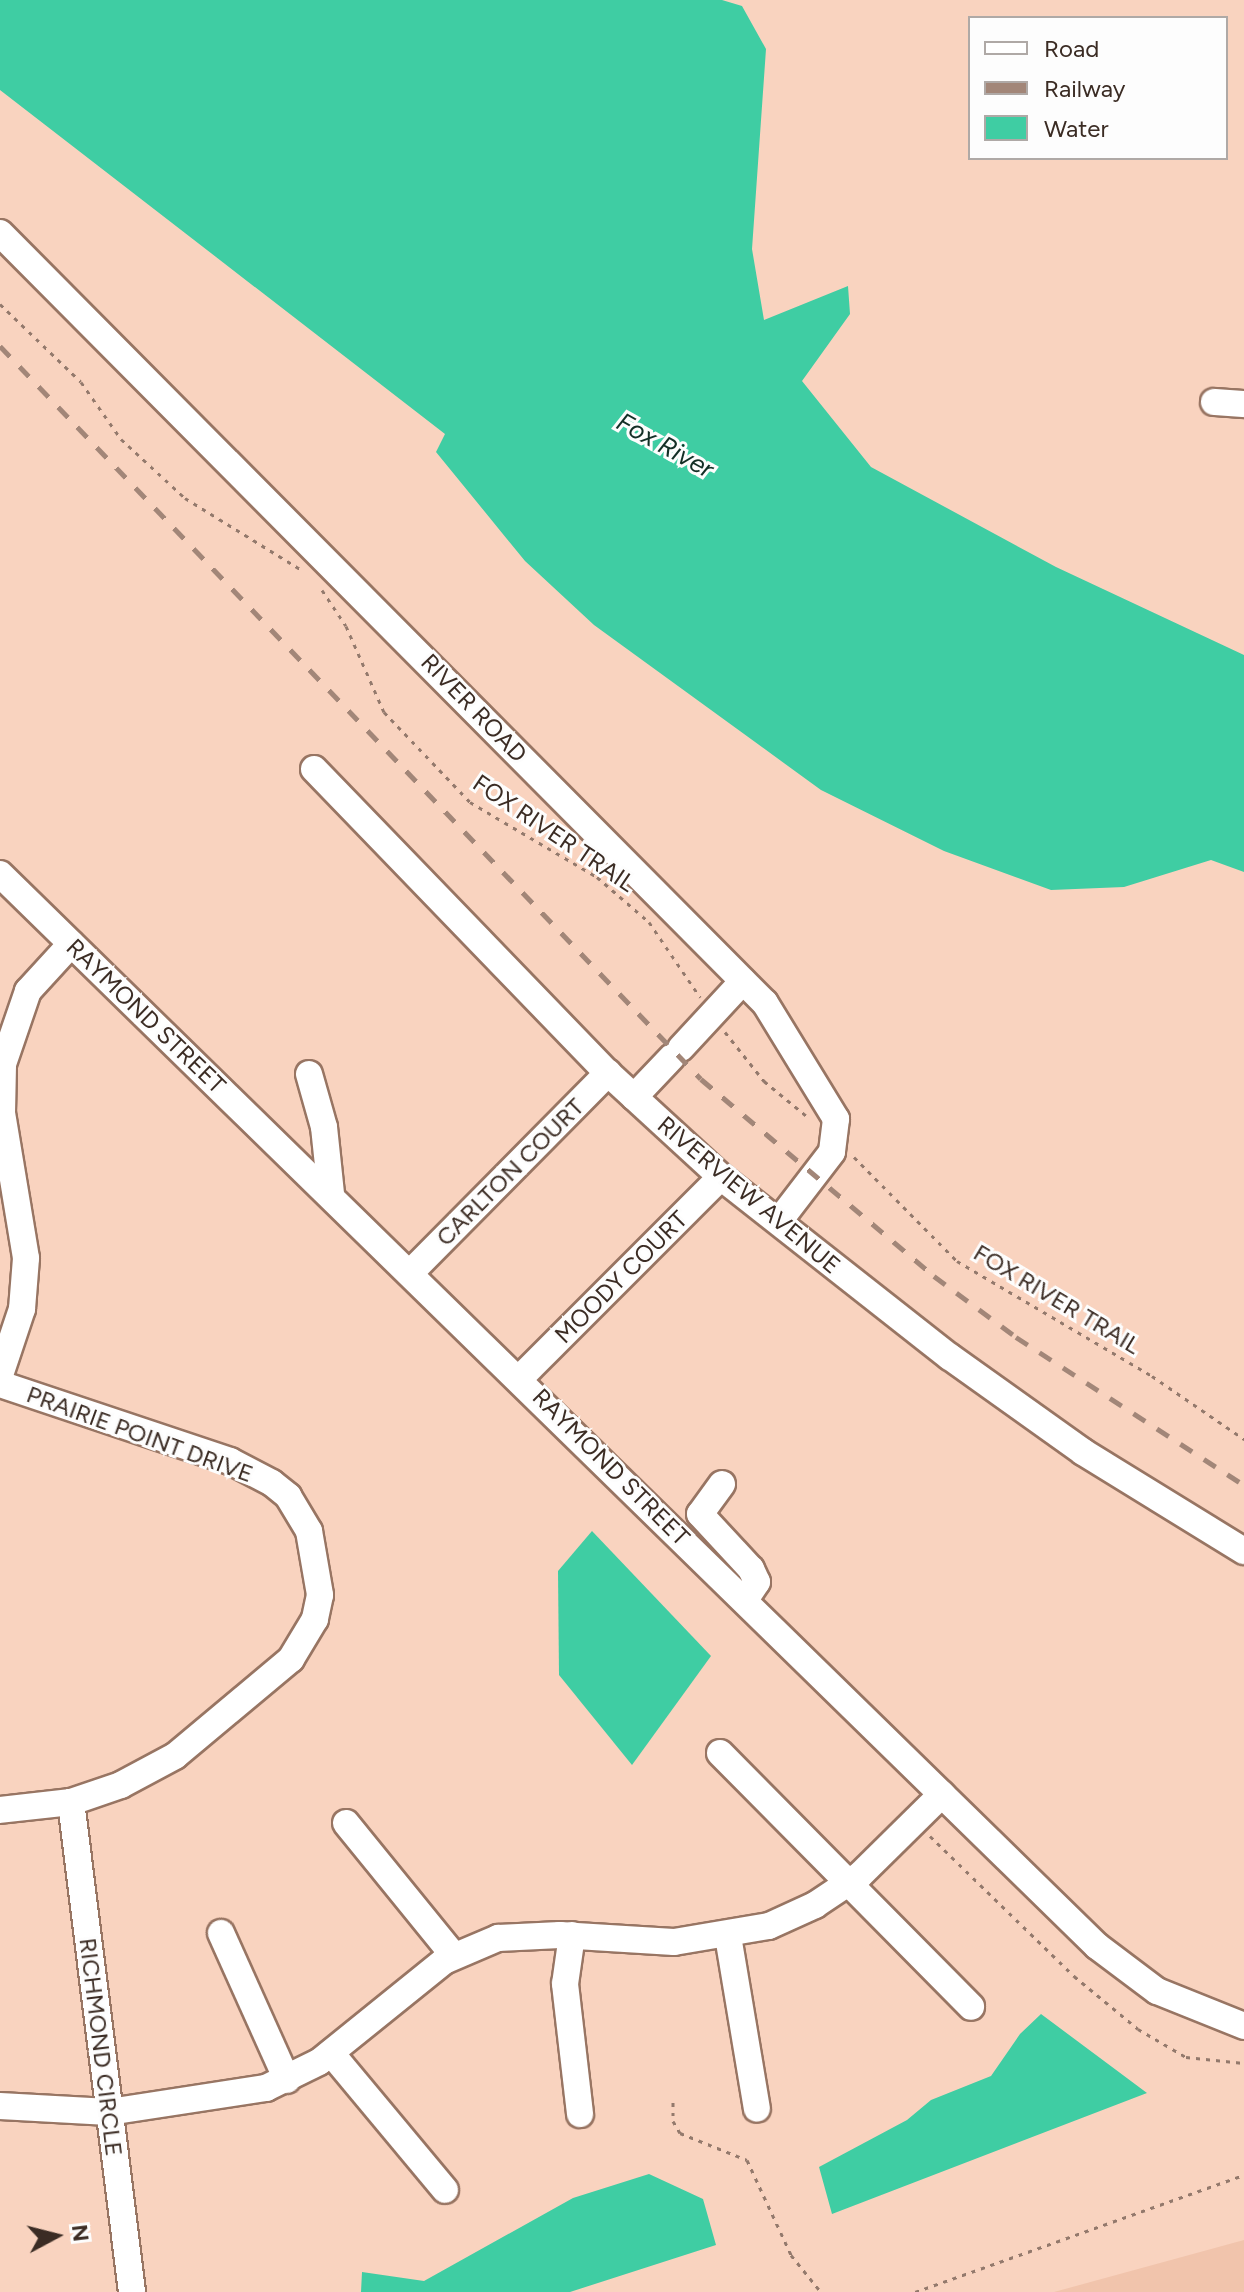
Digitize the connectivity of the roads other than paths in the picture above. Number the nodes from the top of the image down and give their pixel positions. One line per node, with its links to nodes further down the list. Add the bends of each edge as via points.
1 (0, 233): 7 (street, RIVER ROAD)
2 (1214, 402): 3 (street)
3 (1244, 404)
4 (314, 769): 8 (street, RIVERVIEW AVENUE)
5 (0, 874): 6 (street, RAYMOND STREET)
6 (71, 944): 12 (street, RAYMOND STREET); 15 (street, via 28,991 3,1064 2,1113 26,1258 22,1309)
7 (743, 981): 10 (street); 13 (street, RIVER ROAD, via 765,1003 836,1119 836,1141 815,1178)
8 (608, 1073): 10 (street, RIVERVIEW AVENUE); 14 (street, CARLTON COURT)
9 (309, 1074): 12 (street, via 324,1127)
10 (634, 1097): 11 (street, RIVERVIEW AVENUE)
11 (721, 1177): 13 (street, RIVERVIEW AVENUE); 16 (street, MOODY COURT)
12 (331, 1194): 14 (street, RAYMOND STREET)
13 (779, 1221): 19 (street, RIVERVIEW AVENUE, via 928,1340 1083,1452)
14 (412, 1271): 16 (street, RAYMOND STREET)
15 (0, 1375)
16 (520, 1378): 20 (street, RAYMOND STREET)
17 (0, 1384): 23 (street, PRAIRIE POINT DRIVE, via 251,1470 288,1496 316,1551 320,1595 315,1619 291,1659 175,1756 121,1785)
18 (722, 1484): 20 (street, via 700,1514 751,1569 757,1582)
19 (1244, 1551)
20 (745, 1600): 22 (street, RAYMOND STREET)
21 (720, 1753): 26 (street)
22 (942, 1794): 26 (street); 32 (street, RAYMOND STREET, via 1126,1970 1198,2011)
23 (71, 1802): 24 (street, PRAIRIE POINT DRIVE); 37 (street, RICHMOND CIRCLE)
24 (0, 1810)
25 (346, 1823): 30 (street)
26 (849, 1883): 29 (street, via 794,1916); 31 (street)
27 (221, 1933): 34 (street)
28 (572, 1935): 29 (street, via 674,1942); 30 (street, via 519,1935); 38 (street, via 565,1984)
29 (728, 1936): 36 (street)
30 (454, 1956): 33 (street)
31 (971, 2007)
32 (1244, 2026)
33 (331, 2053): 34 (street); 39 (street)
34 (287, 2080): 37 (street, via 237,2095)
35 (0, 2106): 37 (street)
36 (757, 2109)
37 (109, 2112): 40 (street, RICHMOND CIRCLE)
38 (580, 2114)
39 (445, 2190)
40 (132, 2292)

